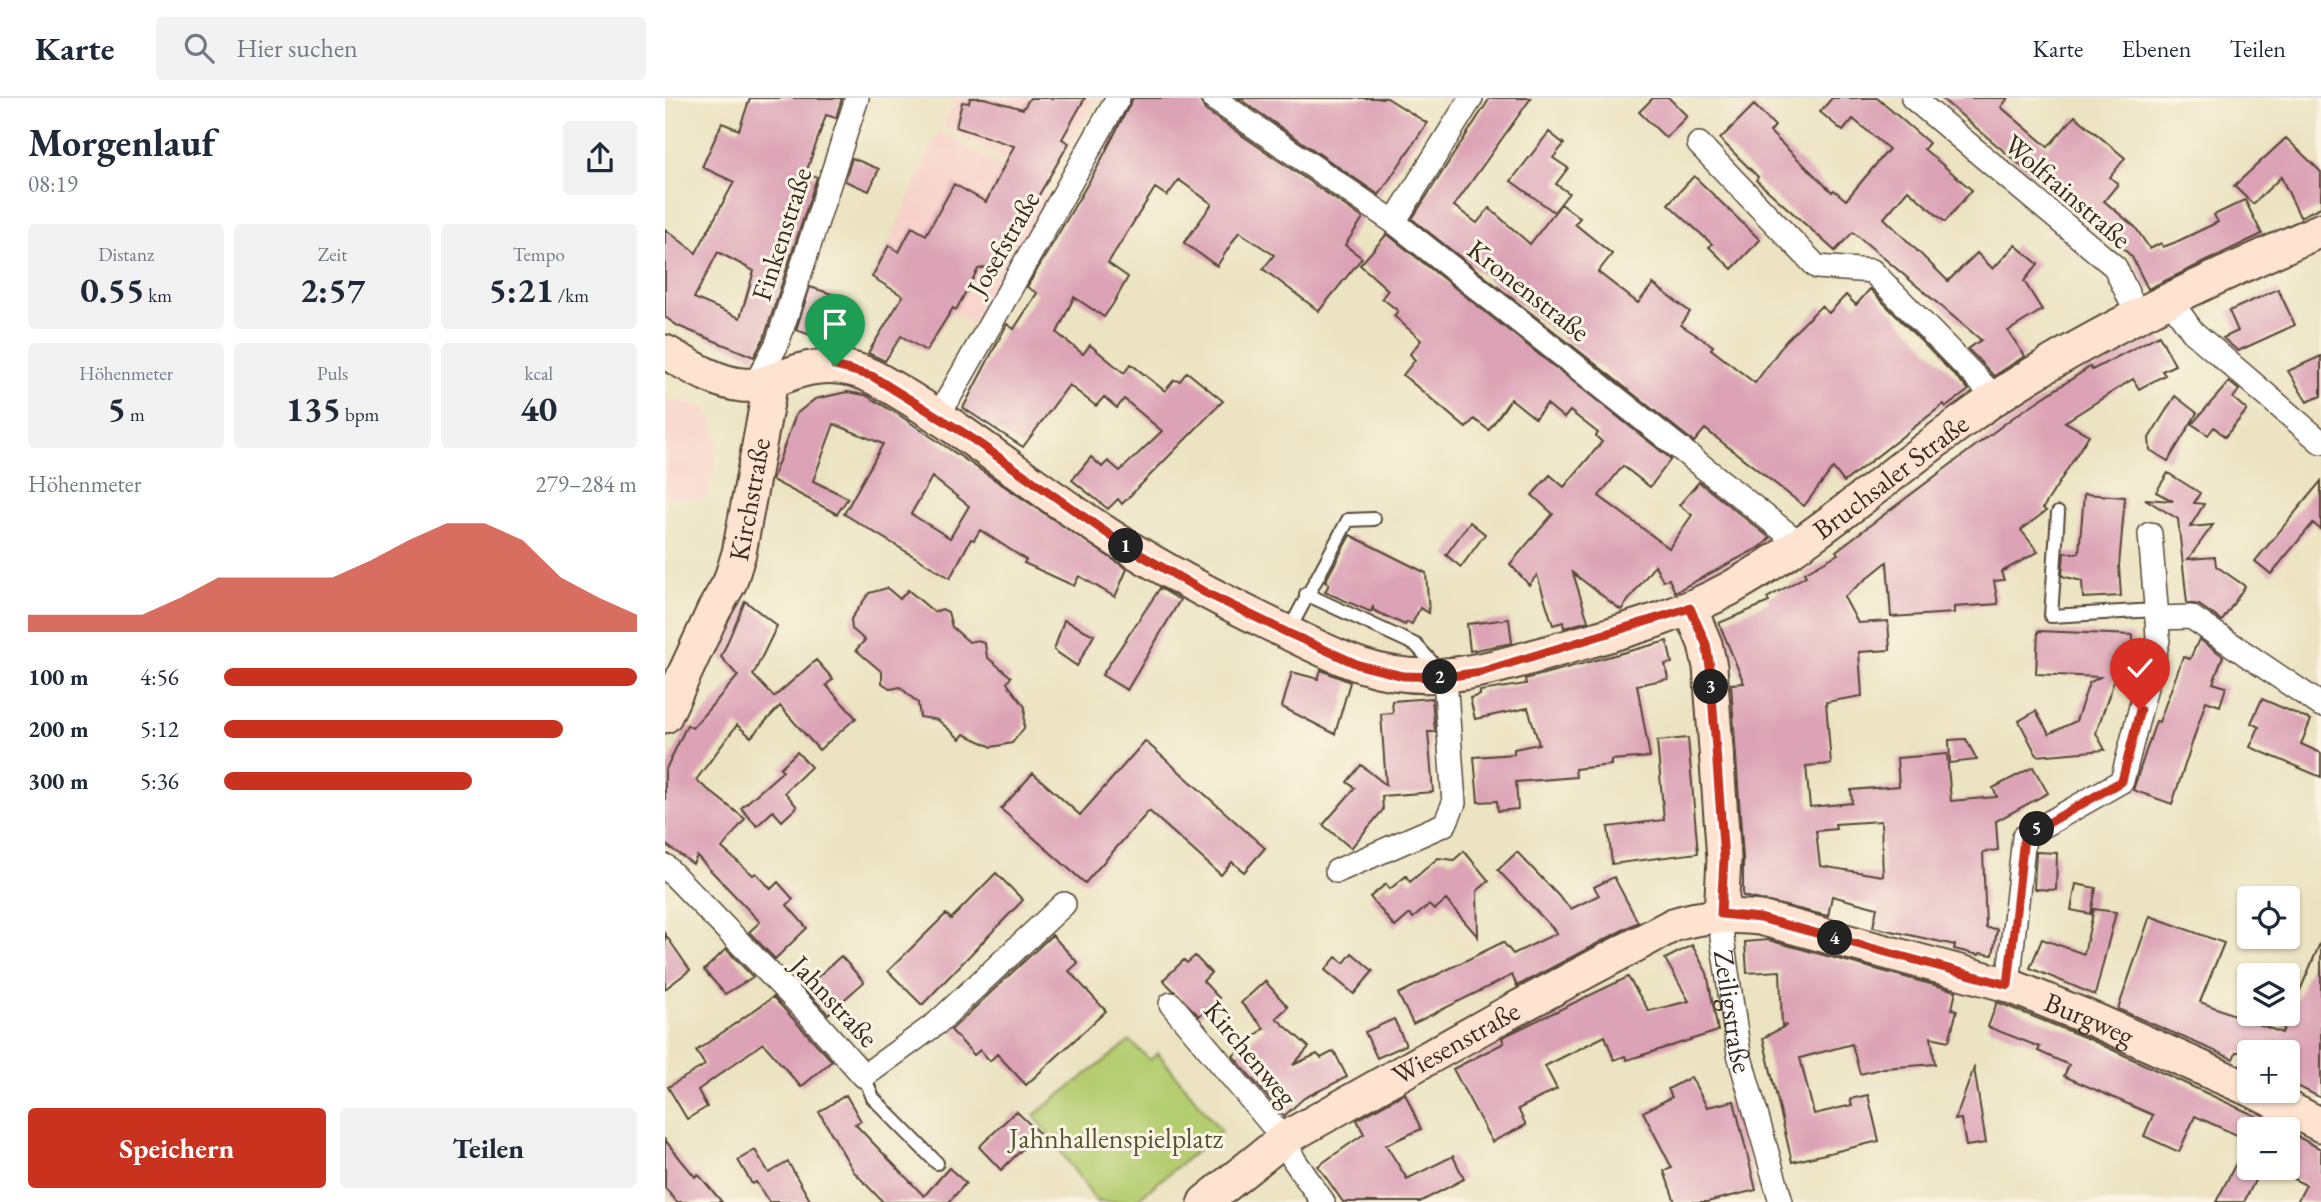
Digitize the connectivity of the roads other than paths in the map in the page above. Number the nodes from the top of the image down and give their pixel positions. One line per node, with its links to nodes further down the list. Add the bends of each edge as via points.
1 (856, 98): 12 (street, Finkenstraße)
2 (1118, 98): 14 (street, Josefstraße)
3 (1213, 98): 7 (street, Kronenstraße)
4 (1471, 98): 7 (street)
5 (1913, 98): 10 (street, Wolfrainstraße, via 2115,267)
6 (1699, 144): 13 (street, via 1817,267 1872,271)
7 (1394, 222): 19 (street, Kronenstraße)
8 (2321, 230): 9 (street, Bruchsaler Straße)
9 (2169, 299): 10 (street, Bruchsaler Straße); 15 (street, via 2193,332)
10 (2137, 314): 13 (street, Bruchsaler Straße)
11 (665, 352): 12 (street, via 711,377 740,385)
12 (763, 383): 14 (street, Bruchsaler Straße, via 816,366 853,369); 26 (street, Kirchstraße, via 739,553 730,582)
13 (1996, 398): 19 (street, Bruchsaler Straße)
14 (938, 417): 23 (street, Bruchsaler Straße, via 1124,545 1206,593)
15 (2321, 442)
16 (2058, 513): 22 (lane, via 2051,617)
17 (1374, 519): 20 (lane, via 1348,520)
18 (2150, 534): 22 (street)
19 (1798, 543): 21 (street, Bruchsaler Straße, via 1755,573)
20 (1306, 594): 23 (lane); 24 (lane, via 1416,645)
21 (1690, 608): 24 (street, Bruchsaler Straße, via 1481,672); 30 (street, Zeiligstraße, via 1706,644 1710,667 1724,859)
22 (2157, 614): 25 (street, via 2191,617); 31 (street, via 2158,640 2122,781 2024,837)
23 (1288, 633): 24 (street, Bruchsaler Straße, via 1359,665 1403,676)
24 (1445, 677): 28 (street, via 1454,803 1445,824)
25 (2321, 705)
26 (665, 716)
27 (665, 866): 33 (street, Jahnstraße)
28 (1337, 871)
29 (1064, 904): 33 (street, Jahnstraße, via 937,1023)
30 (1721, 914): 31 (street, Burgweg, via 1760,918); 37 (street, Wiesenstraße, via 1673,925); 41 (street, Zeiligstraße, via 1739,1054)
31 (2008, 985): 34 (street, Burgweg, via 2098,1020)
32 (1171, 1004): 37 (street, Kirchenweg)
33 (864, 1076): 38 (lane, via 873,1098)
34 (2237, 1084)
35 (2276, 1103): 36 (street, Burgweg)
36 (2321, 1125)
37 (1285, 1139): 39 (street, Wiesenstraße); 40 (street, Kirchenweg)
38 (937, 1163)
39 (1205, 1202)
40 (1323, 1202)
41 (1781, 1202)

